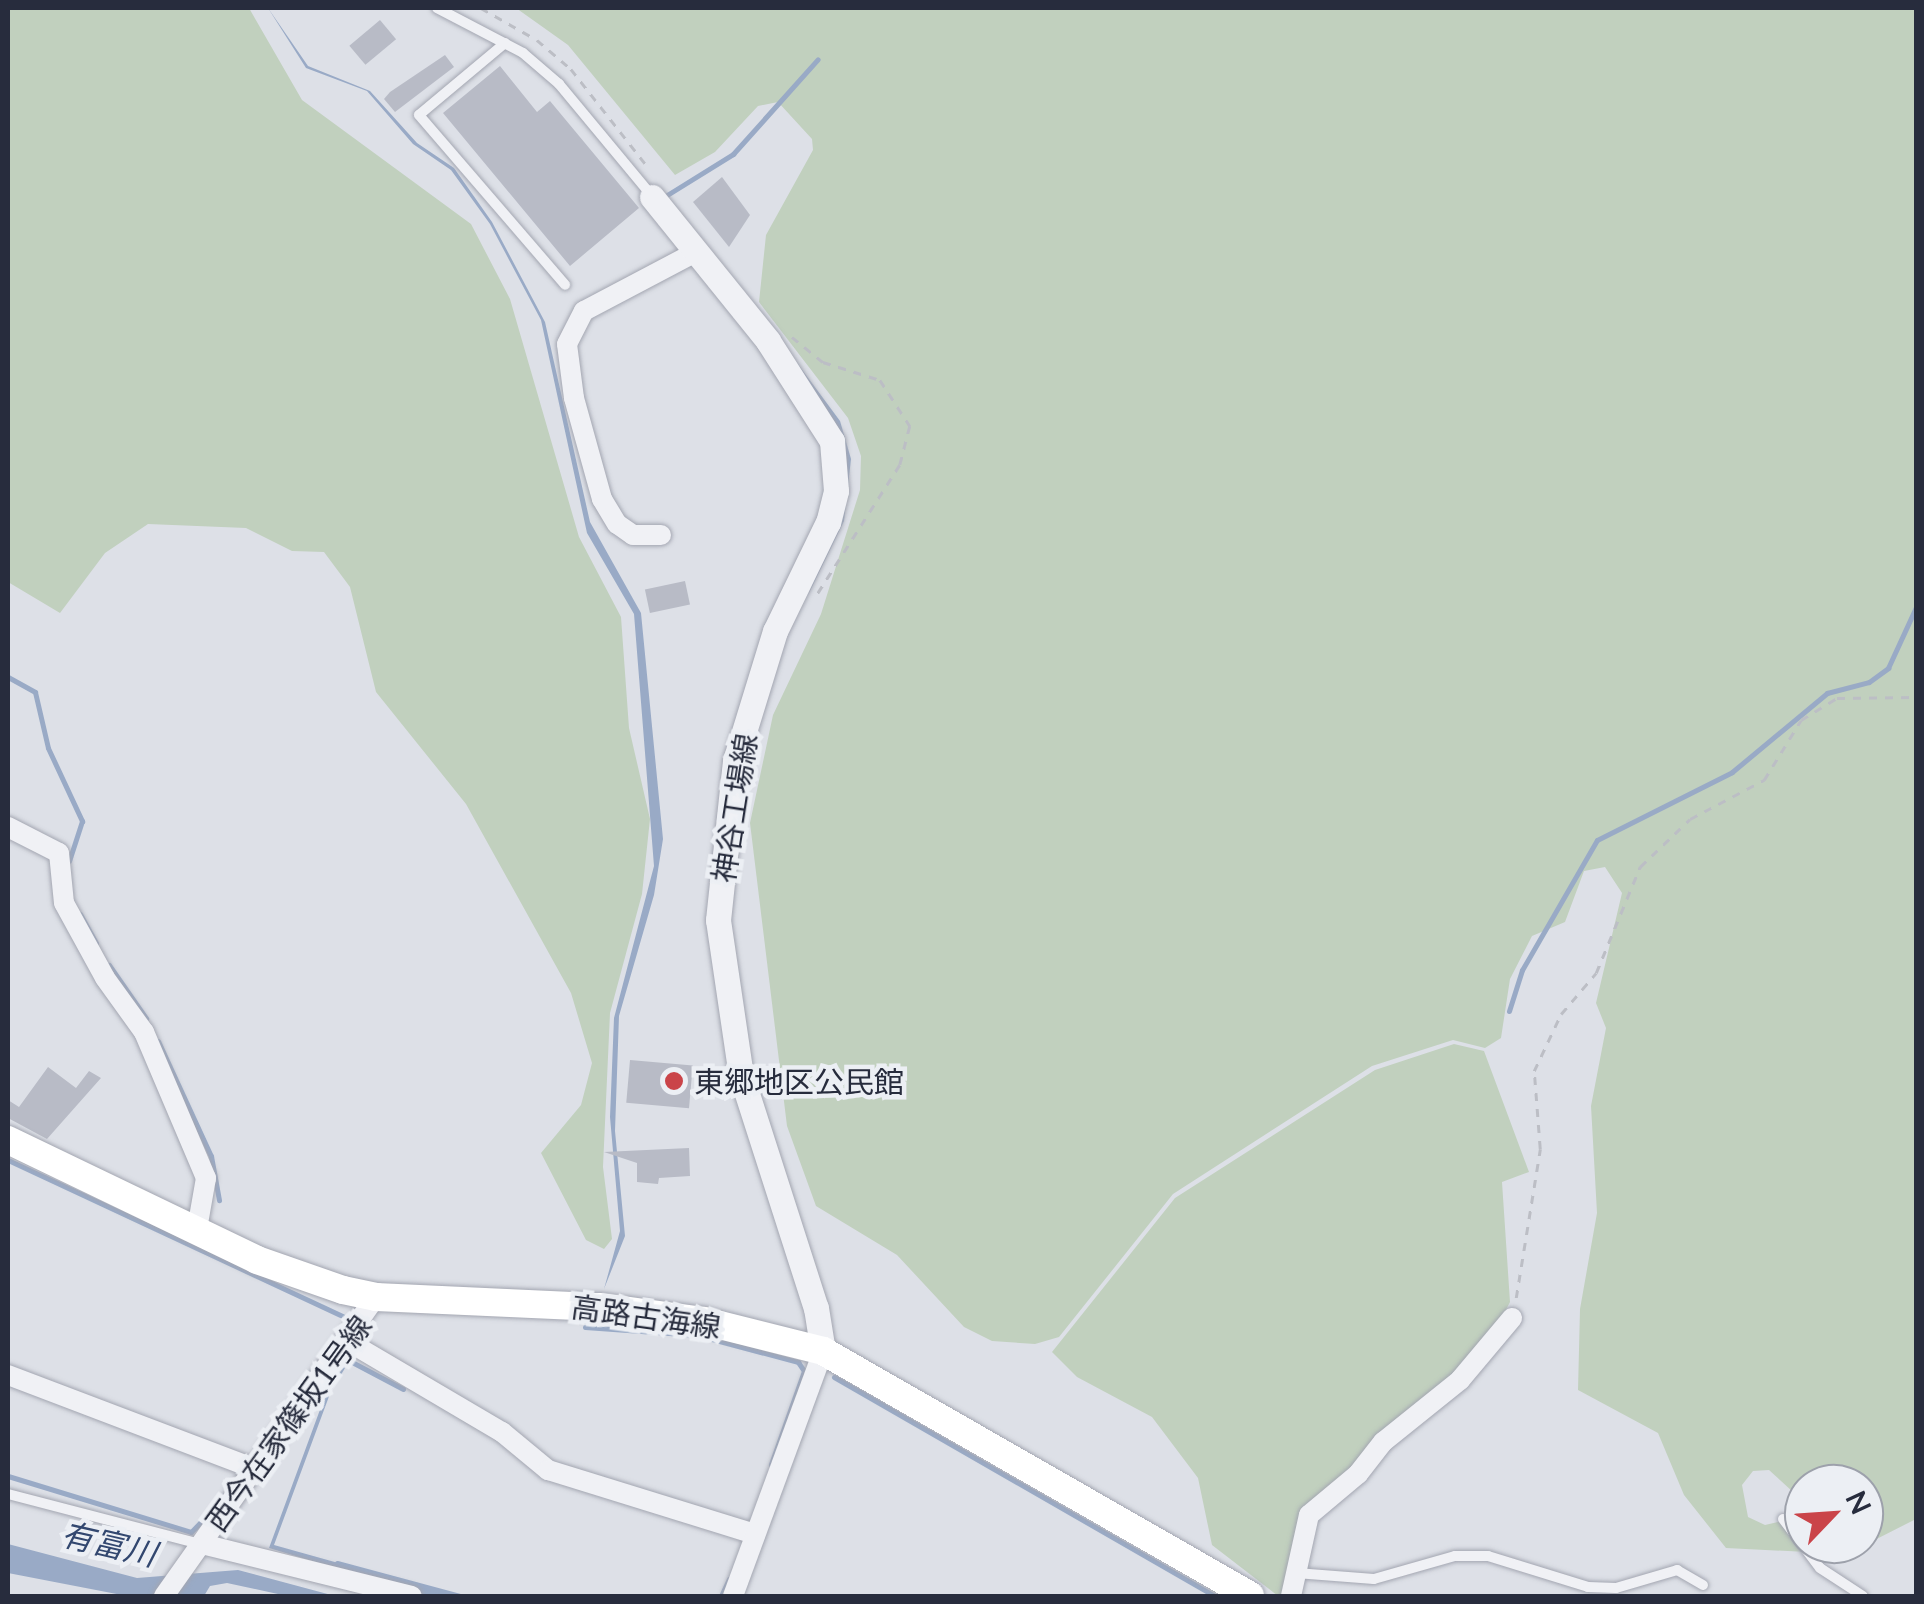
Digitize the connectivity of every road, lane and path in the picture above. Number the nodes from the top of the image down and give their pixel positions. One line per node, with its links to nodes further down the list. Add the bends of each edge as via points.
1 (437, 8): 2 (lane)
2 (505, 43): 3 (lane, via 559,84); 5 (lane, via 419,115)
3 (652, 197): 4 (street, 神谷工場線)
4 (696, 252): 6 (street, via 584,311 567,344 574,398 602,499 616,524 633,534); 14 (street, 神谷工場線, via 768,340 832,441 836,464 828,522 776,631 736,762 718,920 741,1075 816,1308)
5 (565, 284)
6 (660, 535)
7 (1916, 697): 12 (path, via 1837,698 1825,705 1801,720 1764,780 1690,819 1640,867 1596,973 1562,1014 1534,1071 1540,1149)
8 (8, 827): 10 (street, via 59,853 64,903 144,1032 206,1178)
9 (8, 1140): 10 (main road, 高路古海線)
10 (196, 1229): 11 (main road, 高路古海線, via 300,1278)
11 (376, 1297): 13 (street, 西今在家篠坂1号線); 14 (main road, 高路古海線, via 600,1307 704,1321)
12 (1512, 1318): 21 (street, via 1460,1380 1383,1442 1358,1474 1309,1515)
13 (349, 1342): 16 (street, 西今在家篠坂1号線); 19 (street, via 502,1432 548,1470)
14 (823, 1352): 19 (street); 26 (main road, 高路古海線)
15 (8, 1375): 16 (street)
16 (256, 1469): 20 (street, 西今在家篠坂1号線)
17 (8, 1494): 20 (lane)
18 (1783, 1519): 28 (lane, via 1820,1568)
19 (755, 1534): 25 (street)
20 (196, 1552): 23 (street, 西今在家篠坂1号線); 24 (street)
21 (1295, 1573): 22 (lane, via 1374,1579 1455,1556 1488,1556 1588,1587 1616,1588 1677,1570); 27 (street)
22 (1703, 1585)
23 (164, 1596)
24 (412, 1596)
25 (733, 1596)
26 (1250, 1596)
27 (1291, 1596)
28 (1864, 1596)

